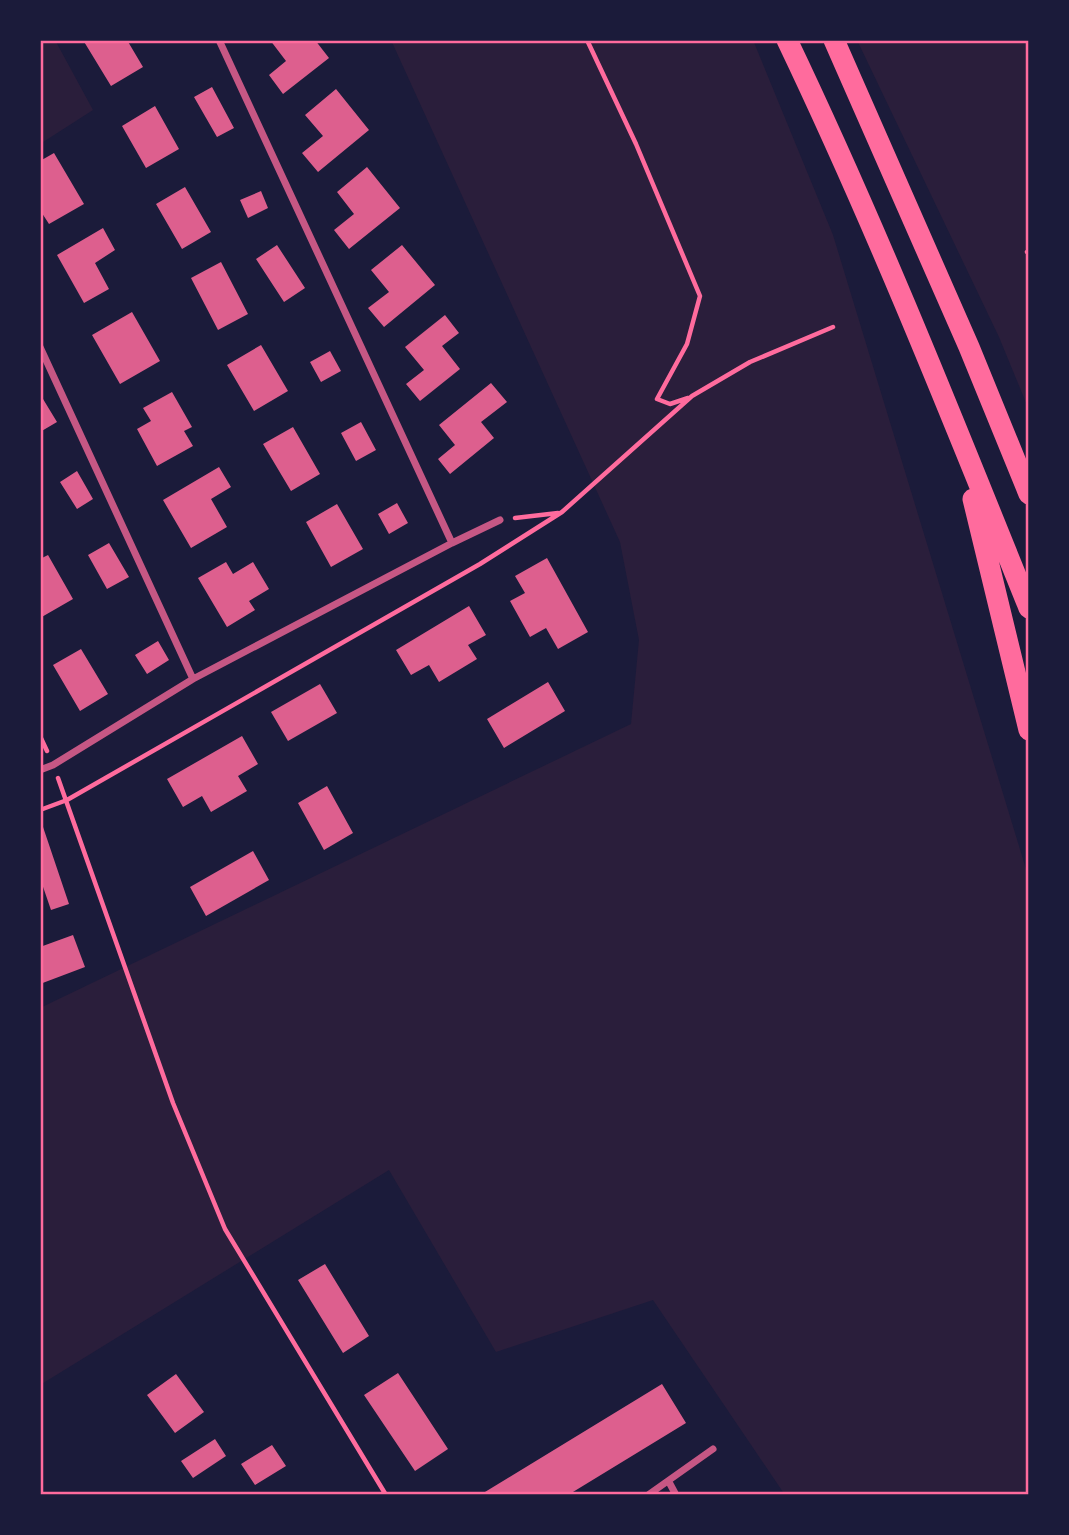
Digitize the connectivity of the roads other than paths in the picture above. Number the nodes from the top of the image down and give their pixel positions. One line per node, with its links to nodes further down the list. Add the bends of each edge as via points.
1 (219, 40): 8 (street)
2 (787, 40): 5 (highway)
3 (834, 40): 6 (highway)
4 (40, 347): 10 (street)
5 (956, 426): 9 (highway); 11 (highway)
6 (1029, 494)
7 (500, 520): 8 (street)
8 (452, 543): 10 (street)
9 (1029, 608)
10 (193, 679): 12 (street)
11 (1029, 730)
12 (40, 769)
13 (713, 1449): 14 (street)
14 (669, 1482): 15 (street); 16 (street)
15 (648, 1495)
16 (676, 1495)

